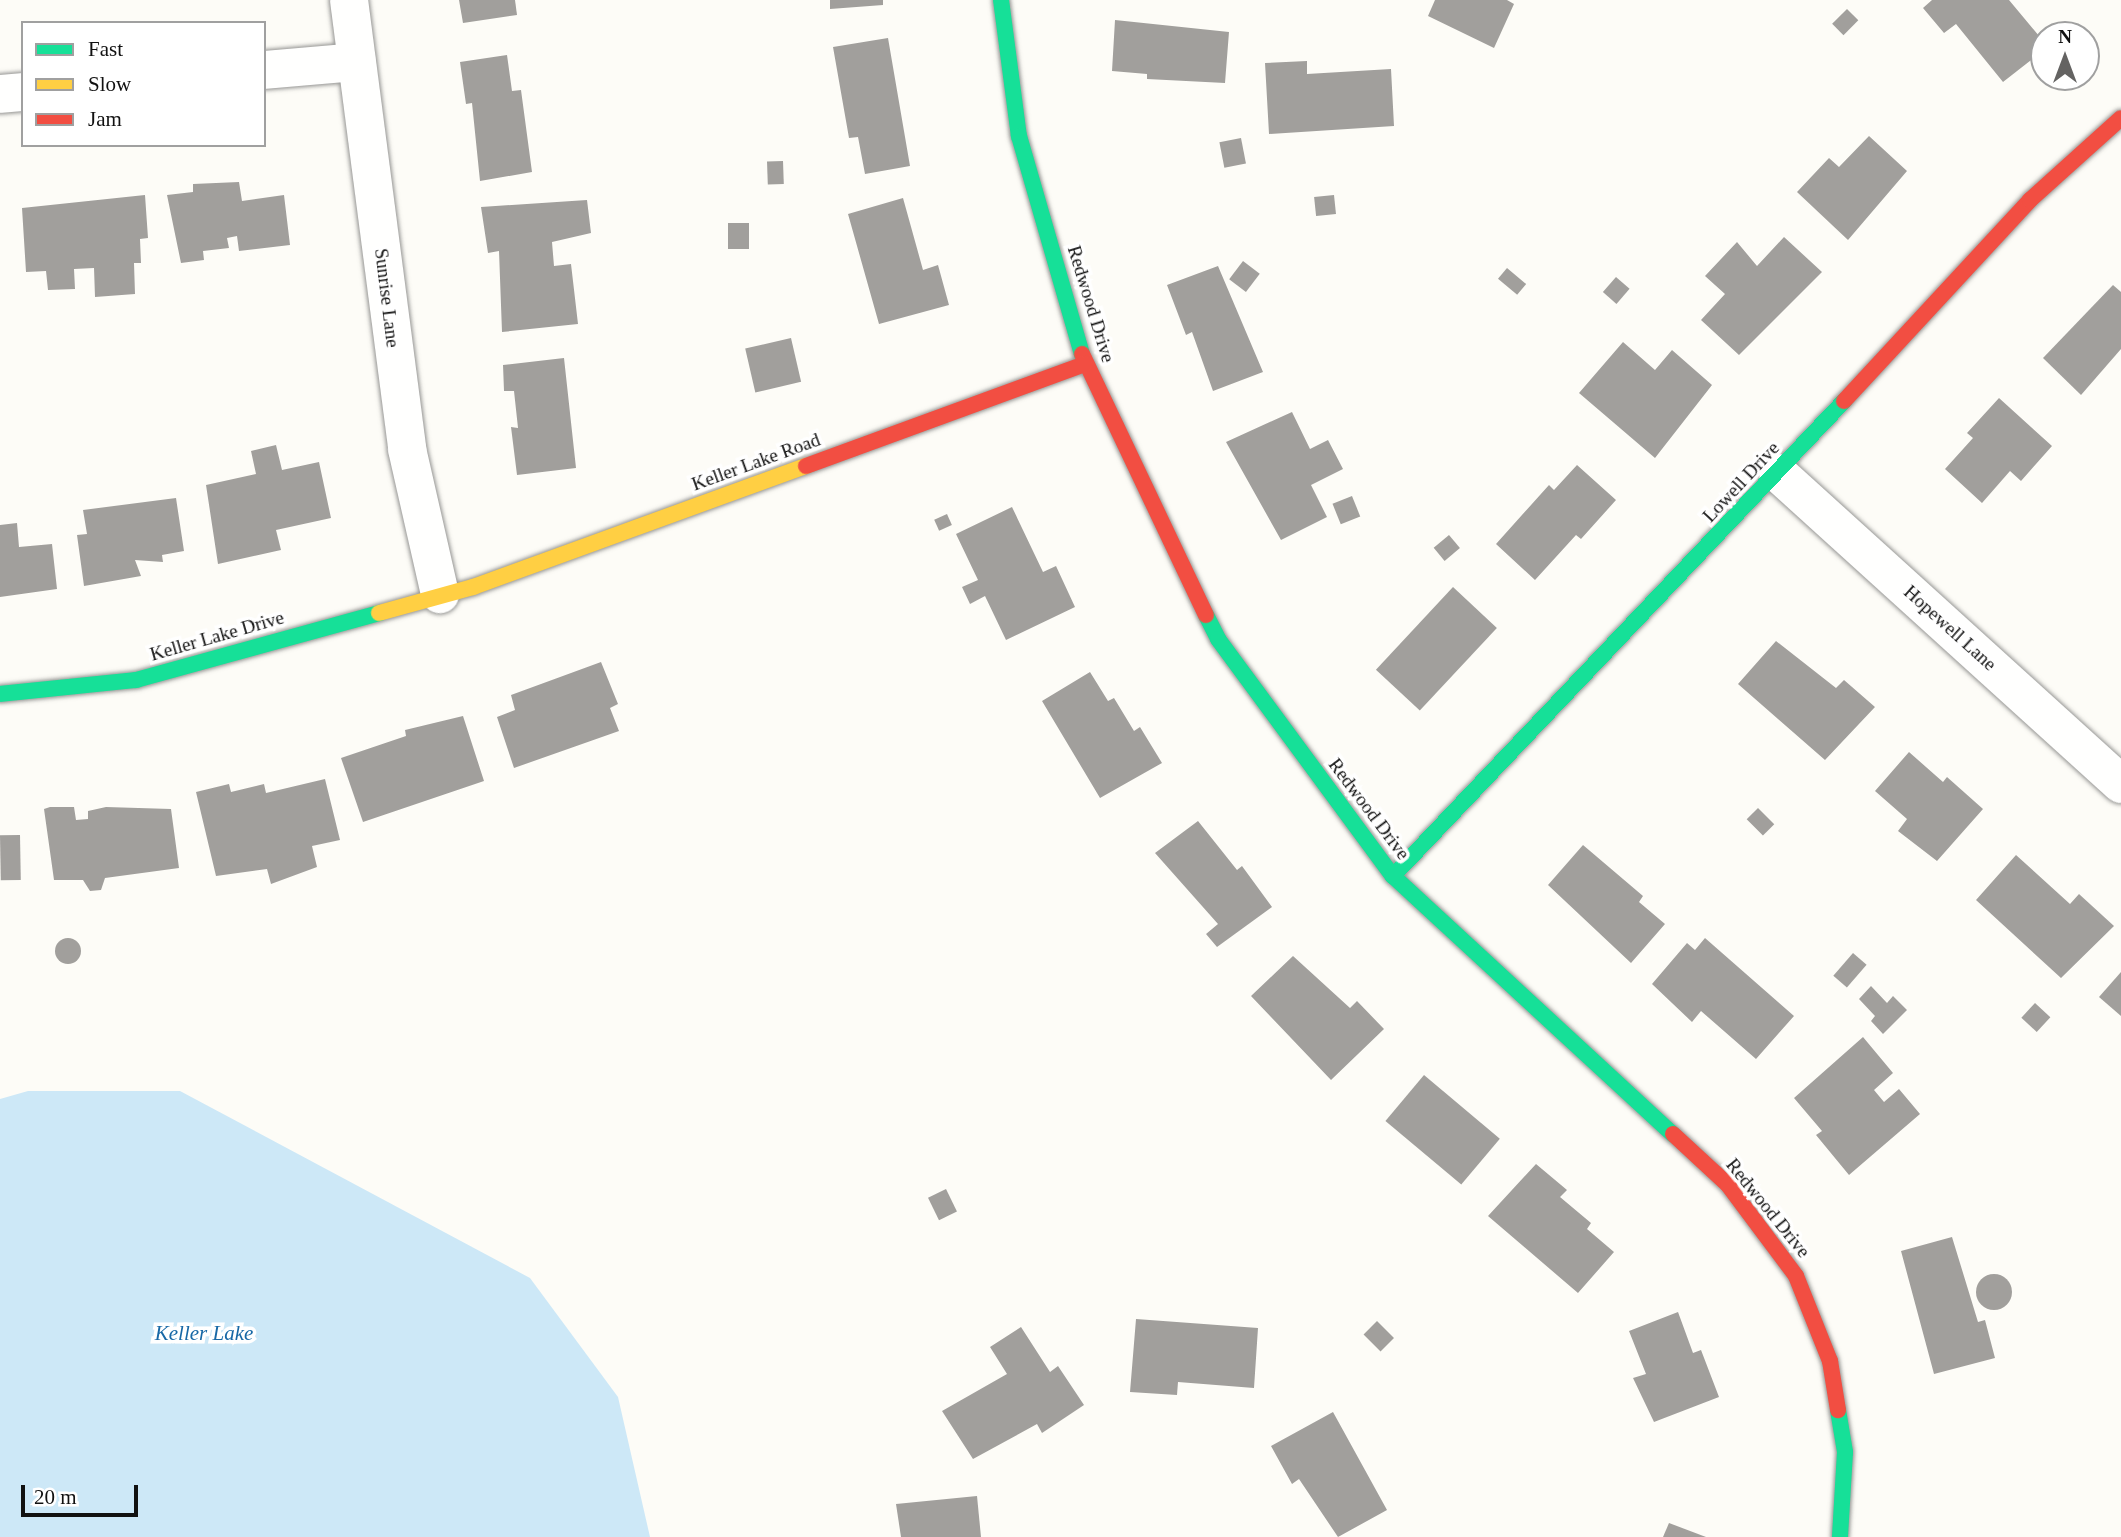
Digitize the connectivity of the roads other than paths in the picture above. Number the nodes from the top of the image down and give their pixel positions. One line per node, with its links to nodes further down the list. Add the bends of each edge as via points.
1 (349, 0): 3 (street, Sunrise Lane)
2 (1001, 0): 8 (street, Redwood Drive, via 1019,136)
3 (357, 62): 4 (street); 10 (street, Sunrise Lane, via 407,449)
4 (266, 70)
5 (21, 92): 6 (street)
6 (0, 94)
7 (2121, 118): 9 (street, Lowell Drive, via 2030,200)
8 (1085, 364): 10 (street, Keller Lake Road, via 473,587); 13 (street, Redwood Drive, via 1218,639)
9 (1778, 473): 12 (street, Hopewell Lane); 13 (street, Lowell Drive)
10 (440, 594): 11 (street, Keller Lake Drive, via 136,680)
11 (0, 694)
12 (2121, 783)
13 (1393, 876): 14 (street, Redwood Drive, via 1728,1185 1796,1276 1830,1361 1835,1387 1845,1452)
14 (1840, 1537)

